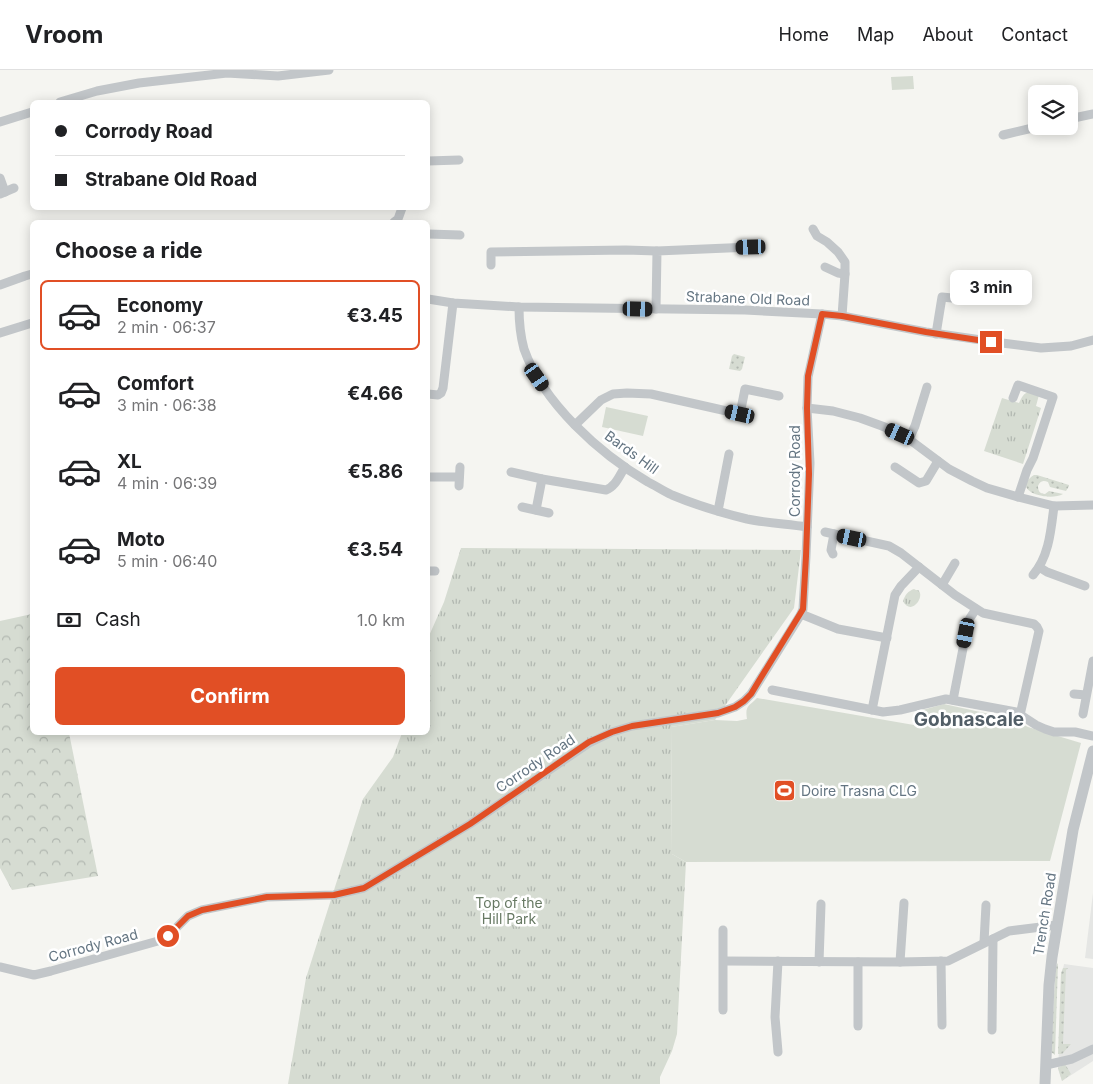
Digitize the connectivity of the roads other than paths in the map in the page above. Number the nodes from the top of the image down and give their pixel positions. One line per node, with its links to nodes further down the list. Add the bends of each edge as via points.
1 (330, 70): 2 (street, via 278,76 226,72 139,83)
2 (67, 100)
3 (30, 113): 6 (street)
4 (1093, 114): 5 (street)
5 (1078, 117)
6 (0, 122)
7 (1028, 129): 8 (street)
8 (1003, 135)
9 (459, 160): 10 (street)
10 (430, 161)
11 (0, 178): 12 (street)
12 (6, 191)
13 (813, 229): 21 (street, via 838,252 845,262)
14 (430, 234): 15 (street)
15 (460, 235)
16 (751, 247): 17 (street)
17 (657, 251): 18 (street, via 491,252); 27 (street)
18 (491, 265)
19 (825, 267): 21 (street)
20 (30, 274): 22 (street)
21 (845, 274): 29 (street)
22 (0, 285)
23 (952, 298): 32 (street, via 942,297)
24 (430, 299): 25 (street, Strabane Old Road)
25 (453, 303): 26 (street, Strabane Old Road); 35 (street, via 441,393)
26 (519, 307): 27 (street, Strabane Old Road); 39 (street, Bards Hill, via 524,347 537,377)
27 (656, 310): 28 (street, Strabane Old Road)
28 (822, 314): 29 (street, Strabane Old Road); 38 (street, Corrody Road, via 808,376)
29 (842, 316): 32 (street, Strabane Old Road)
30 (30, 324): 31 (street)
31 (0, 333)
32 (936, 334): 33 (street, Strabane Old Road, via 1041,348 1071,346)
33 (1093, 340)
34 (927, 387): 40 (street)
35 (430, 394)
36 (779, 396): 39 (street, via 745,389 740,414 651,394 613,394 601,400)
37 (1013, 398): 51 (street, via 1018,385 1053,397)
38 (807, 408): 40 (street, via 860,418); 58 (street, Corrody Road, via 810,463)
39 (575, 425): 44 (street, Bards Hill)
40 (909, 439): 42 (street)
41 (729, 454): 56 (street)
42 (938, 461): 45 (street, via 926,481 919,483); 51 (street, via 987,488)
43 (460, 467): 48 (street)
44 (625, 467): 49 (street, via 612,488 606,490); 56 (street, Bards Hill, via 670,494)
45 (895, 468)
46 (510, 472): 49 (street)
47 (430, 477): 48 (street)
48 (459, 477): 50 (street)
49 (542, 479): 55 (street)
50 (459, 486)
51 (1018, 497): 53 (street)
52 (1093, 505): 53 (street)
53 (1054, 506): 62 (street)
54 (522, 507): 55 (street)
55 (536, 510): 57 (street)
56 (718, 511): 58 (street, Bards Hill, via 748,519)
57 (549, 513)
58 (807, 527): 67 (street, Corrody Road, via 803,609)
59 (832, 554): 61 (street, via 829,533 889,546)
60 (955, 563): 64 (street)
61 (919, 567): 64 (street); 68 (street, via 895,595)
62 (1040, 567): 63 (street); 65 (street)
63 (1032, 575)
64 (942, 584): 66 (street)
65 (1085, 586)
66 (976, 609): 75 (street, via 966,633); 78 (street, via 1038,627)
67 (800, 614): 68 (street, via 838,629); 93 (street, Corrody Road, via 751,694 735,707 718,713 632,726 589,742 470,824 364,888 334,895 267,897 202,910 188,916 168,936 158,941 34,975)
68 (887, 638): 76 (street)
69 (1093, 661): 74 (street)
70 (787, 682): 72 (street)
71 (772, 690): 72 (street)
72 (784, 693): 76 (street)
73 (1074, 694): 74 (street)
74 (1086, 695): 77 (street)
75 (953, 700): 76 (street, via 939,700 900,710); 78 (street)
76 (872, 710)
77 (1083, 714)
78 (1020, 715): 79 (street, via 1054,732)
79 (1093, 736)
80 (1093, 751): 84 (street, Trench Road, via 1073,830)
81 (904, 903): 92 (street)
82 (821, 904): 90 (street)
83 (986, 905): 86 (street)
84 (1057, 925): 86 (street, via 1009,931); 100 (street, Trench Road, via 1049,986)
85 (723, 930): 87 (street)
86 (988, 940): 89 (street, via 948,961); 97 (street)
87 (724, 961): 88 (street); 94 (street)
88 (778, 961): 90 (street); 99 (street, via 775,1017)
89 (941, 961): 92 (street); 95 (street)
90 (819, 962): 91 (street)
91 (858, 962): 92 (street); 96 (street)
92 (900, 962)
93 (0, 967)
94 (723, 1010)
95 (942, 1024)
96 (858, 1026)
97 (992, 1030)
98 (1093, 1049): 100 (street, via 1072,1059)
99 (778, 1052)
100 (1046, 1065): 101 (street, Trench Road)
101 (1045, 1084)

